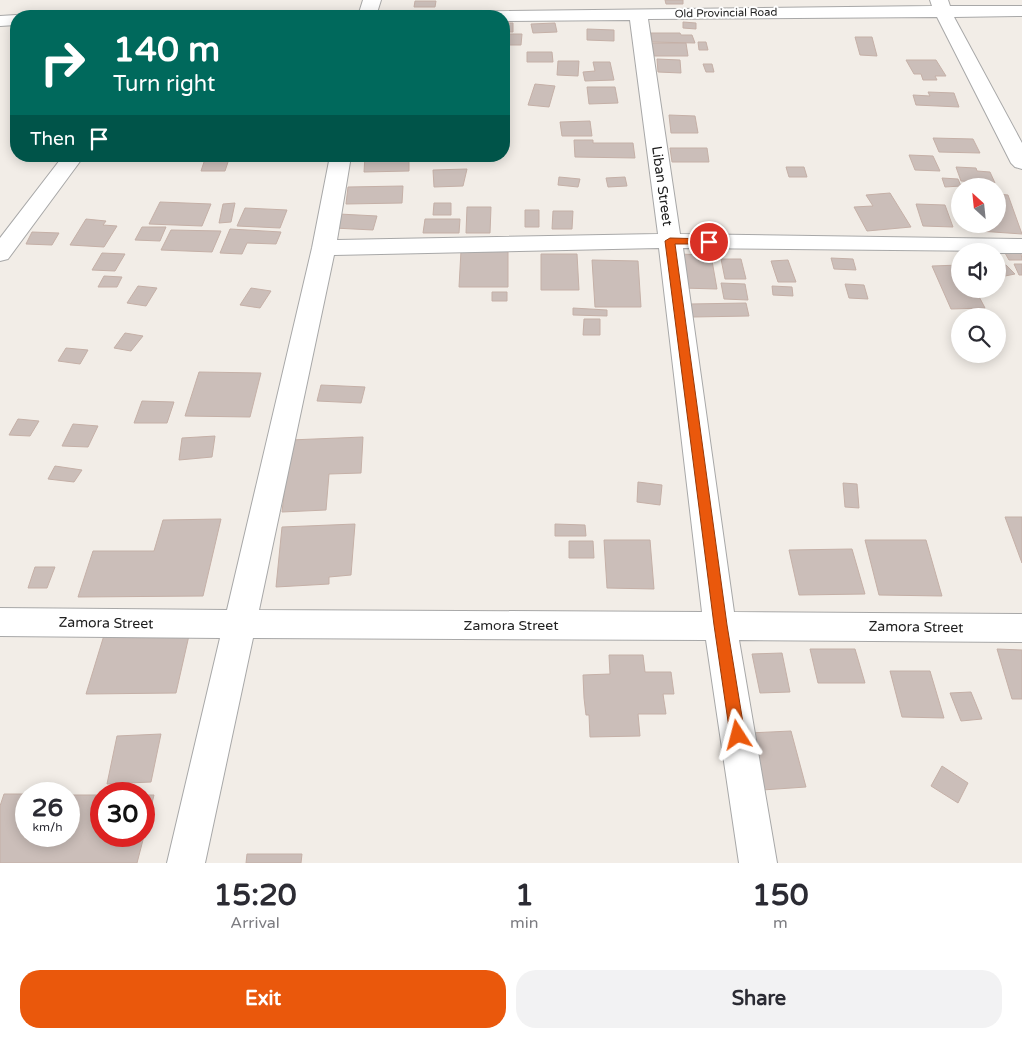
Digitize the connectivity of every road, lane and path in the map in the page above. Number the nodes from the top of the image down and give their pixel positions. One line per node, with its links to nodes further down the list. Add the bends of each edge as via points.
1 (941, 5): 2 (street, Old Provincial Road); 3 (street, Old Provincial Road); 7 (street)
2 (1022, 11)
3 (638, 14): 4 (street, Old Provincial Road); 8 (street, Liban Street)
4 (510, 15)
5 (69, 162): 11 (street)
6 (340, 162): 10 (street)
7 (1022, 163)
8 (670, 241): 9 (street); 10 (street); 14 (street, Liban Street)
9 (1022, 246)
10 (324, 248): 13 (street)
11 (0, 254)
12 (0, 622): 13 (street, Zamora Street)
13 (239, 624): 14 (street, Zamora Street); 16 (street)
14 (720, 625): 15 (street, Zamora Street); 17 (street, Liban Street)
15 (1022, 628)
16 (186, 863)
17 (758, 863)

